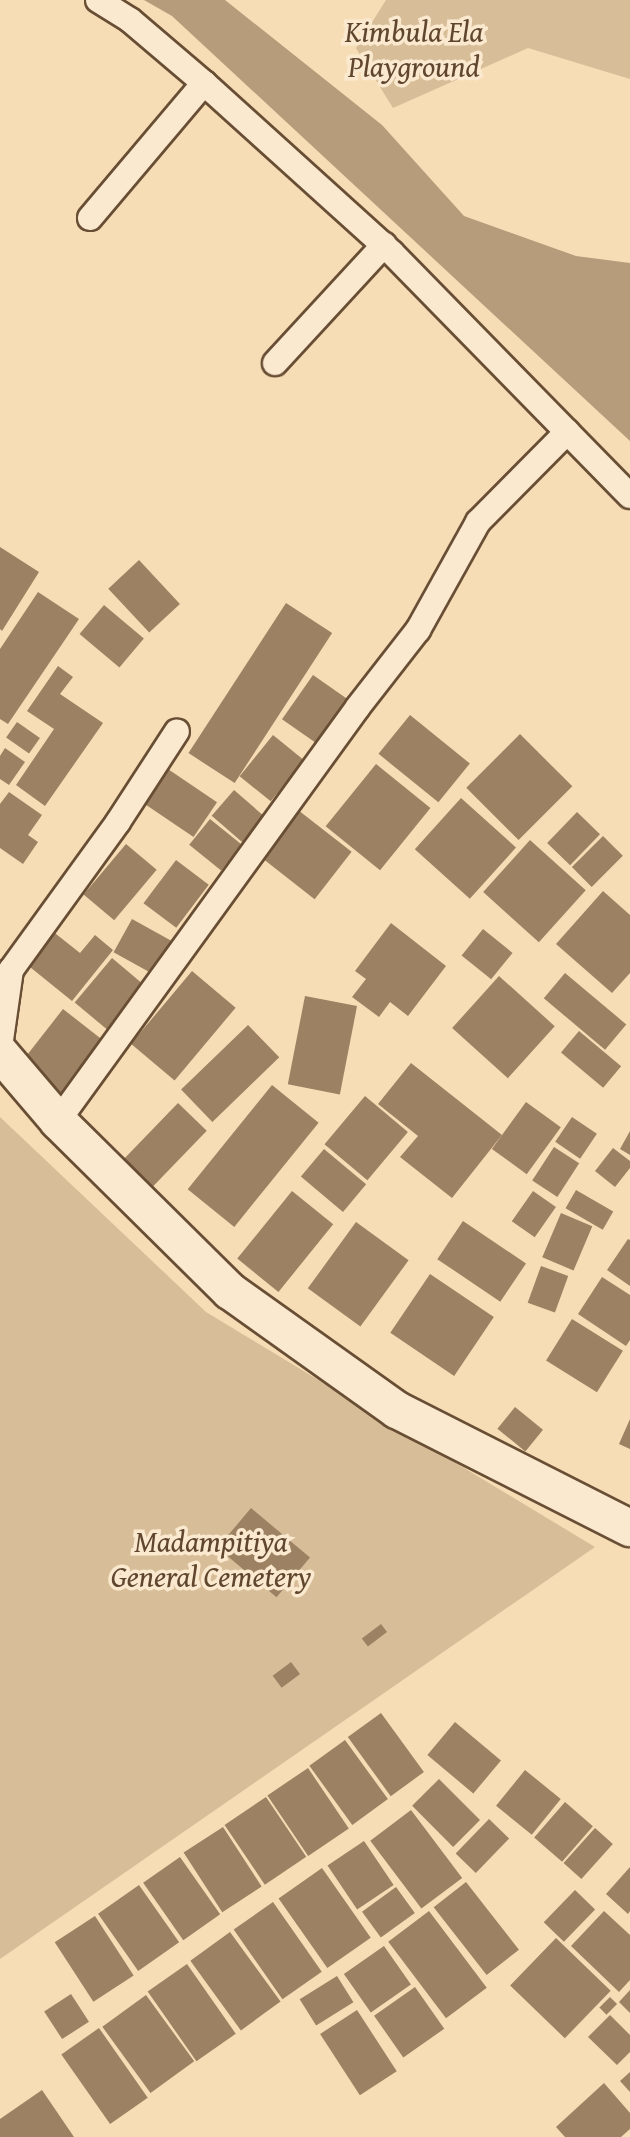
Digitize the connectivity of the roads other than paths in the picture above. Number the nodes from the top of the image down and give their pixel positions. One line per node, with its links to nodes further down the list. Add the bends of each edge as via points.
1 (98, 0): 2 (street)
2 (204, 83): 3 (street); 4 (street)
3 (90, 218)
4 (384, 245): 5 (street); 6 (street)
5 (275, 363)
6 (567, 432): 7 (street); 10 (street, via 478,522 418,630)
7 (630, 496)
8 (177, 731): 9 (street, via 11,970)
9 (0, 1050): 10 (street)
10 (58, 1121): 11 (street, via 230,1291 397,1410)
11 (630, 1528)

